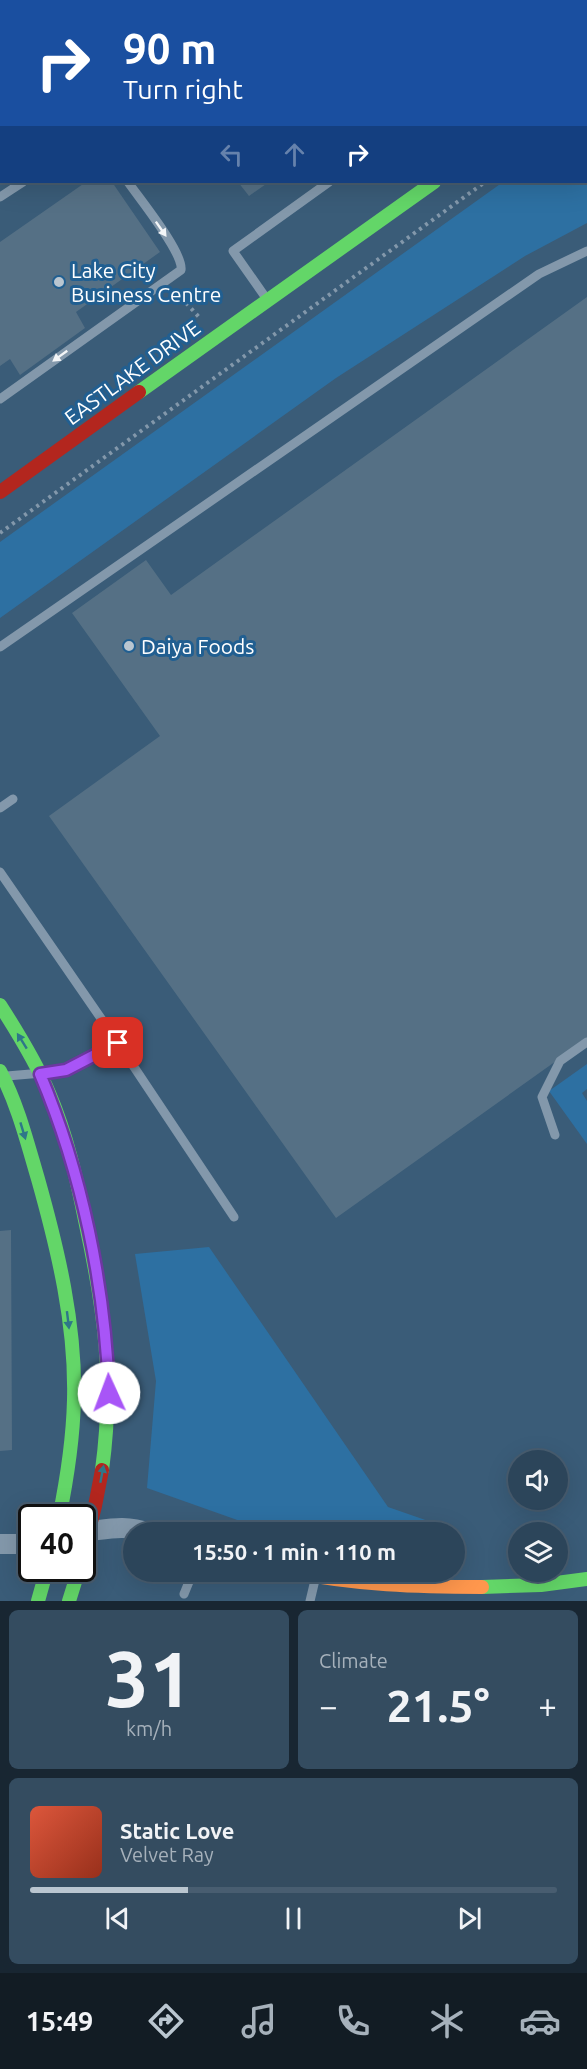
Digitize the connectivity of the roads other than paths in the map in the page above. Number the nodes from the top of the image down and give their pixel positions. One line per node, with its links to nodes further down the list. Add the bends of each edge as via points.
1 (21, 183): 5 (lane)
2 (129, 183): 8 (lane, one-way to 8, via 170,241 182,264 181,270)
3 (328, 183): 7 (lane, via 233,251)
4 (433, 183): 7 (street, EASTLAKE DRIVE)
5 (0, 197)
6 (587, 251): 10 (lane, via 539,274)
7 (268, 300): 9 (street, EASTLAKE DRIVE)
8 (0, 399)
9 (0, 492)
10 (0, 647)
11 (13, 799): 12 (lane)
12 (0, 808)
13 (0, 872): 16 (lane)
14 (0, 1005): 17 (street, one-way to 14)
15 (587, 1042): 19 (lane, via 560,1061 542,1097)
16 (118, 1043): 17 (lane, via 66,1070); 20 (lane)
17 (40, 1074): 18 (lane); 22 (street, one-way to 17, via 105,1458 107,1348 99,1287 71,1156)
18 (1, 1076): 21 (street, one-way to 21, via 21,1123 42,1194 66,1306 73,1360 73,1417)
19 (555, 1135)
20 (234, 1217)
21 (62, 1504)
22 (93, 1504)
23 (123, 1527): 24 (street)
24 (96, 1529)
25 (0, 1544): 26 (street)
26 (18, 1544)
27 (587, 1579): 32 (street, via 570,1587 432,1587)
28 (43, 1582): 34 (street)
29 (75, 1582): 35 (street)
30 (188, 1582): 33 (lane)
31 (315, 1582): 36 (lane)
32 (355, 1582)
33 (183, 1594)
34 (38, 1601)
35 (69, 1601)
36 (310, 1601)

